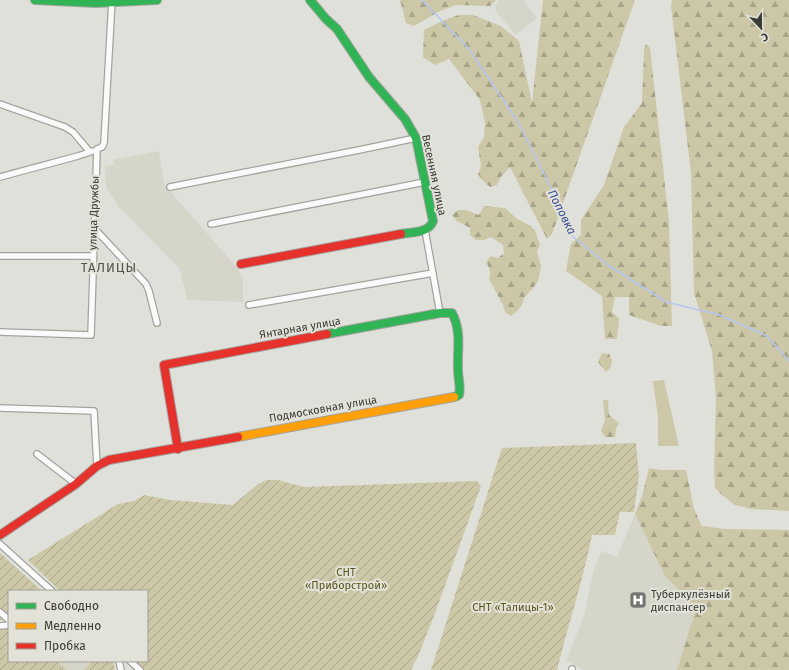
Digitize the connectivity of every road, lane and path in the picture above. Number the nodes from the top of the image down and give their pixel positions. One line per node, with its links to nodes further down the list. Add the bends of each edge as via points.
1 (35, 0): 4 (street)
2 (157, 0): 4 (street)
3 (310, 0): 6 (street, Весенняя улица, via 337,29 370,77 405,119)
4 (112, 2): 7 (street, via 104,143)
5 (0, 104): 8 (street, via 65,127 73,132)
6 (416, 138): 10 (street, Весенняя улица); 11 (street)
7 (96, 149): 8 (street); 13 (street, улица Дружбы)
8 (90, 152): 9 (street)
9 (0, 177)
10 (425, 182): 12 (street); 14 (street, Весенняя улица, via 433,221 430,228)
11 (170, 186)
12 (211, 224)
13 (94, 228): 16 (street, улица Дружбы); 21 (street, via 146,284)
14 (425, 230): 17 (street); 18 (street)
15 (0, 256): 16 (street)
16 (92, 256): 22 (street, улица Дружбы, via 91,335)
17 (241, 264)
18 (432, 273): 19 (street); 20 (street)
19 (249, 305)
20 (440, 313): 24 (street, Янтарная улица, via 164,364); 24 (street, Подмосковная улица, via 452,313 458,325 459,395)
21 (157, 323)
22 (0, 332)
23 (0, 408): 26 (street, via 94,411)
24 (178, 448): 26 (street, Подмосковная улица, via 109,460)
25 (37, 454): 27 (street)
26 (97, 466): 27 (street, Подмосковная улица)
27 (76, 484): 28 (street, Подмосковная улица)
28 (0, 535)
29 (0, 544): 30 (street)
30 (51, 590)
31 (0, 612): 32 (street)
32 (8, 619)
33 (131, 662): 34 (street)
34 (140, 670)

